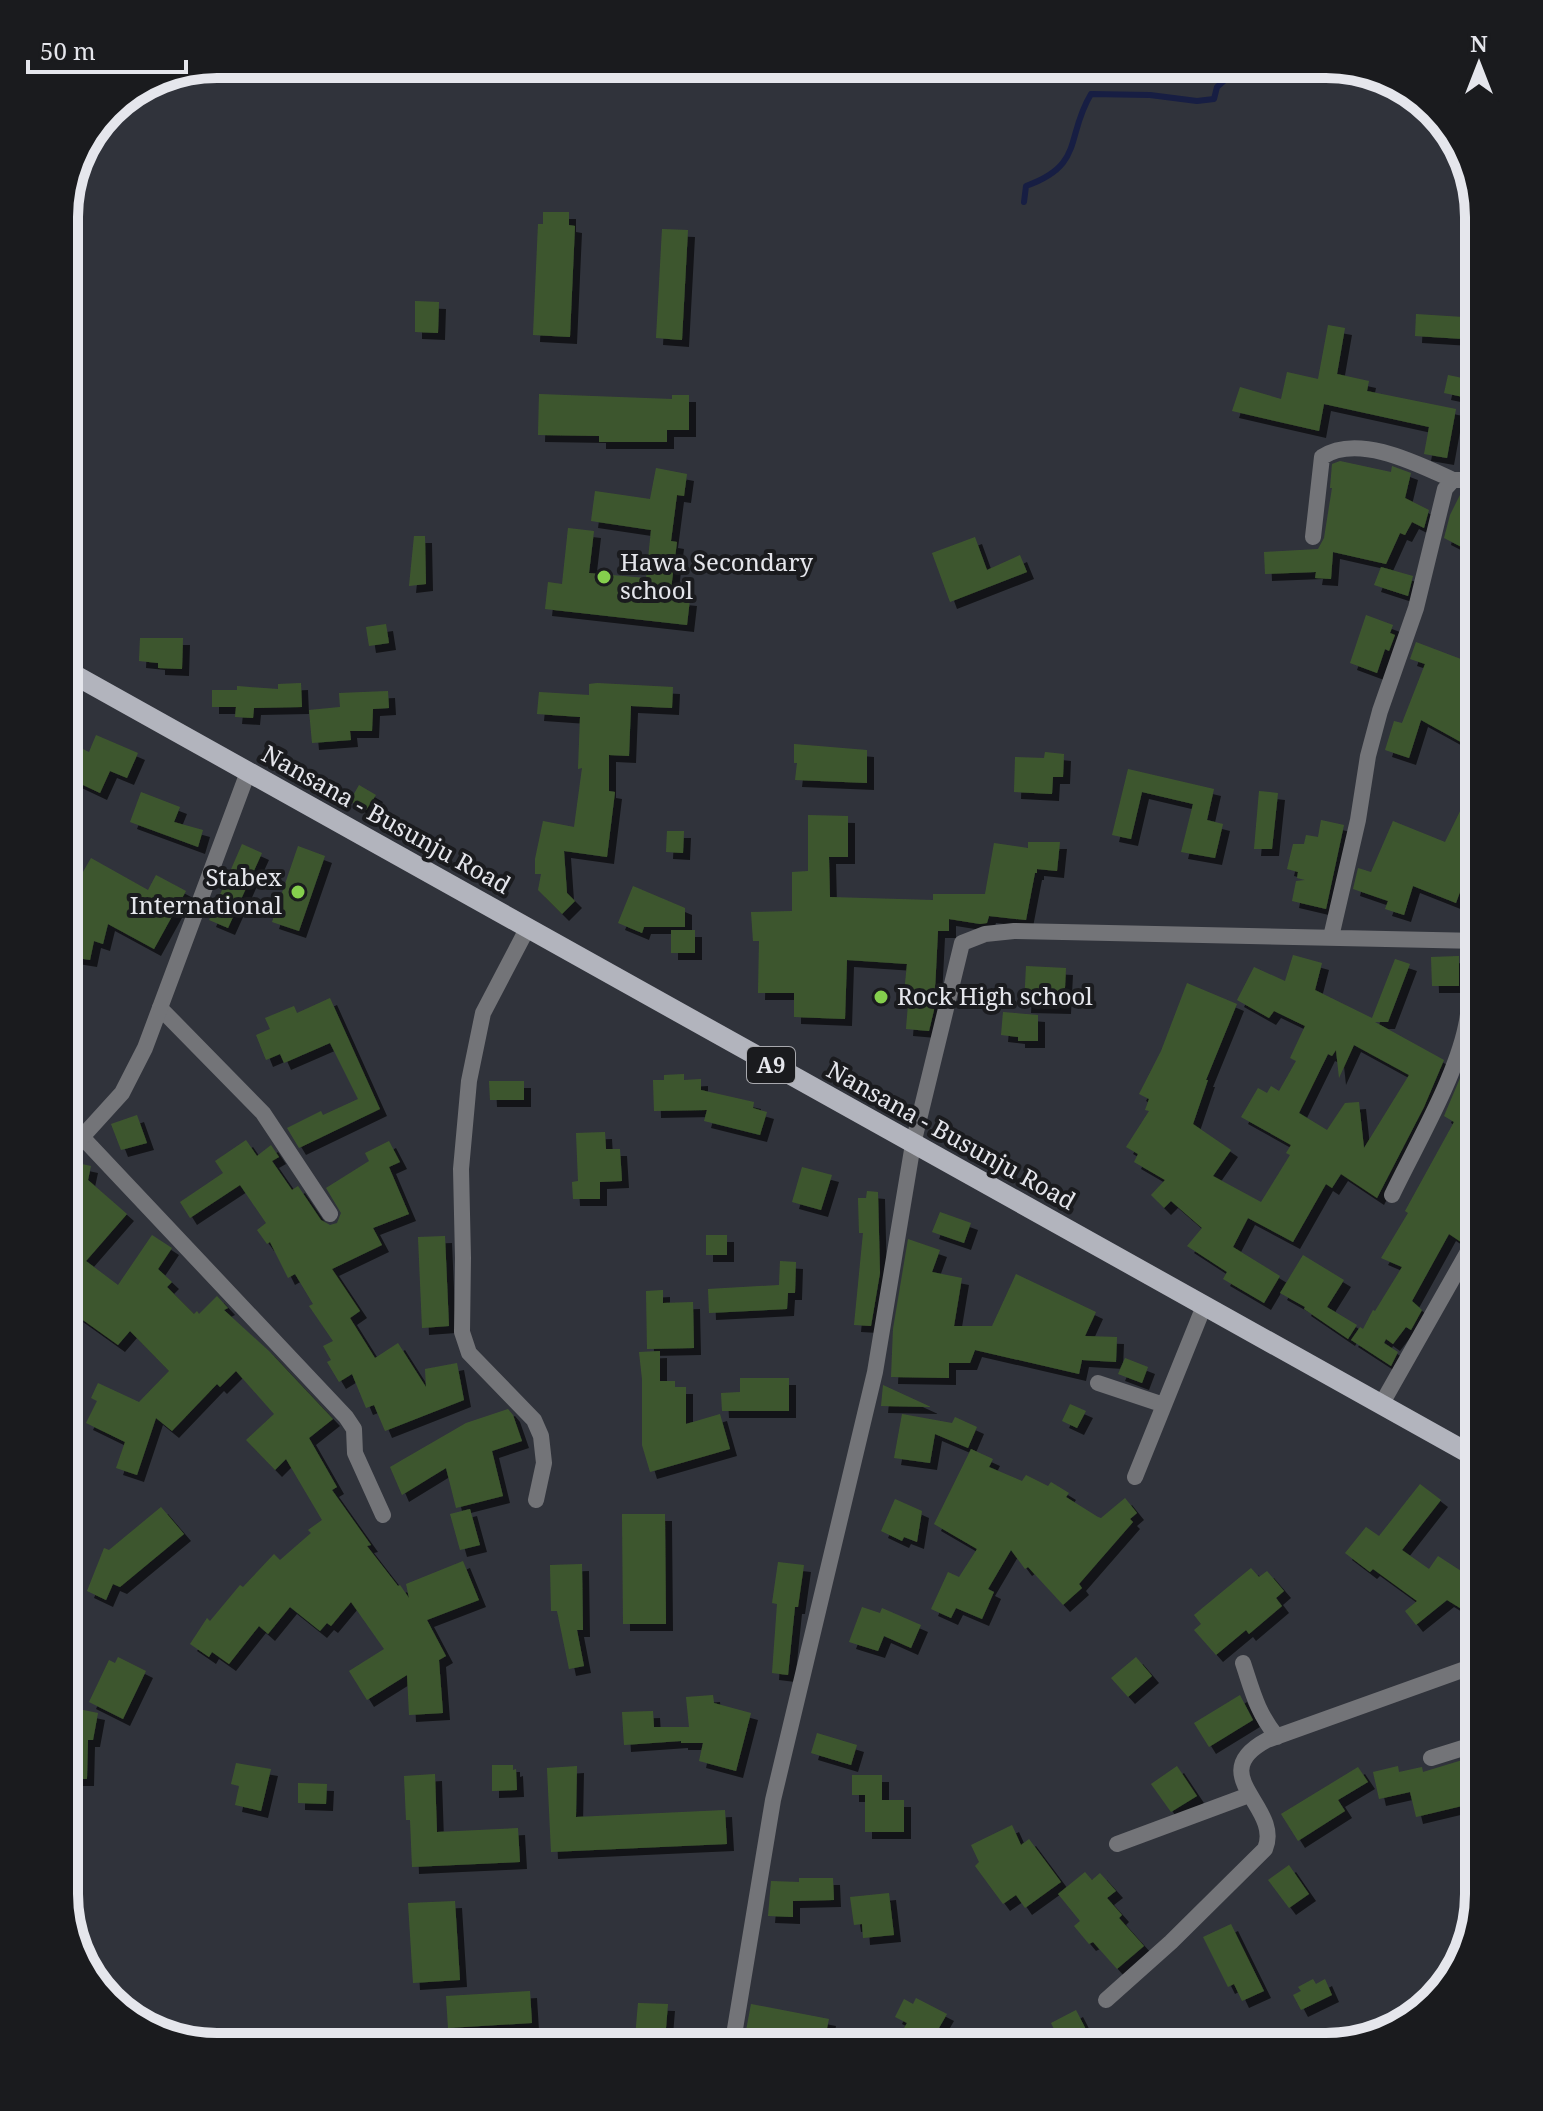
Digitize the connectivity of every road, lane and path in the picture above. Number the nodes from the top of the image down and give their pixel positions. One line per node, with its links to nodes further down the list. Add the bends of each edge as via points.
1 (1453, 480): 2 (street); 3 (street, via 1408,459 1332,450 1322,457); 7 (street, via 1445,489 1416,608 1376,726)
2 (1465, 480)
3 (1313, 537)
4 (78, 677): 5 (main road, Nansana - Busunju Road / A9)
5 (248, 772): 6 (main road, Nansana - Busunju Road / A9); 9 (street)
6 (527, 929): 13 (main road, Nansana - Busunju Road / A9); 23 (street, via 483,1013 469,1081 461,1169 462,1332 469,1353 534,1420 544,1463)
7 (1331, 937): 8 (street); 13 (street, via 1014,931 962,943)
8 (1465, 941)
9 (160, 1008): 11 (street, via 122,1093); 15 (street, via 263,1113)
10 (1465, 1032): 14 (street)
11 (82, 1137): 12 (street); 24 (street, via 346,1417 354,1429 355,1453)
12 (78, 1143)
13 (913, 1144): 17 (main road, Nansana - Busunju Road / A9); 33 (street, via 875,1372 773,1800)
14 (1392, 1195)
15 (330, 1214)
16 (1465, 1257): 20 (street)
17 (1204, 1306): 19 (street); 20 (main road, Nansana - Busunju Road / A9)
18 (1098, 1383): 19 (street)
19 (1164, 1405): 22 (street)
20 (1381, 1405): 21 (main road, Nansana - Busunju Road / A9)
21 (1465, 1451)
22 (1135, 1477)
23 (536, 1500)
24 (383, 1515)
25 (1243, 1663): 27 (street, via 1262,1719)
26 (1465, 1669): 27 (street)
27 (1277, 1737): 30 (street, via 1258,1745 1242,1764)
28 (1465, 1747): 29 (street)
29 (1431, 1758)
30 (1249, 1795): 31 (street); 32 (street, via 1268,1829 1265,1849)
31 (1117, 1844)
32 (1106, 2000)
33 (734, 2033)

